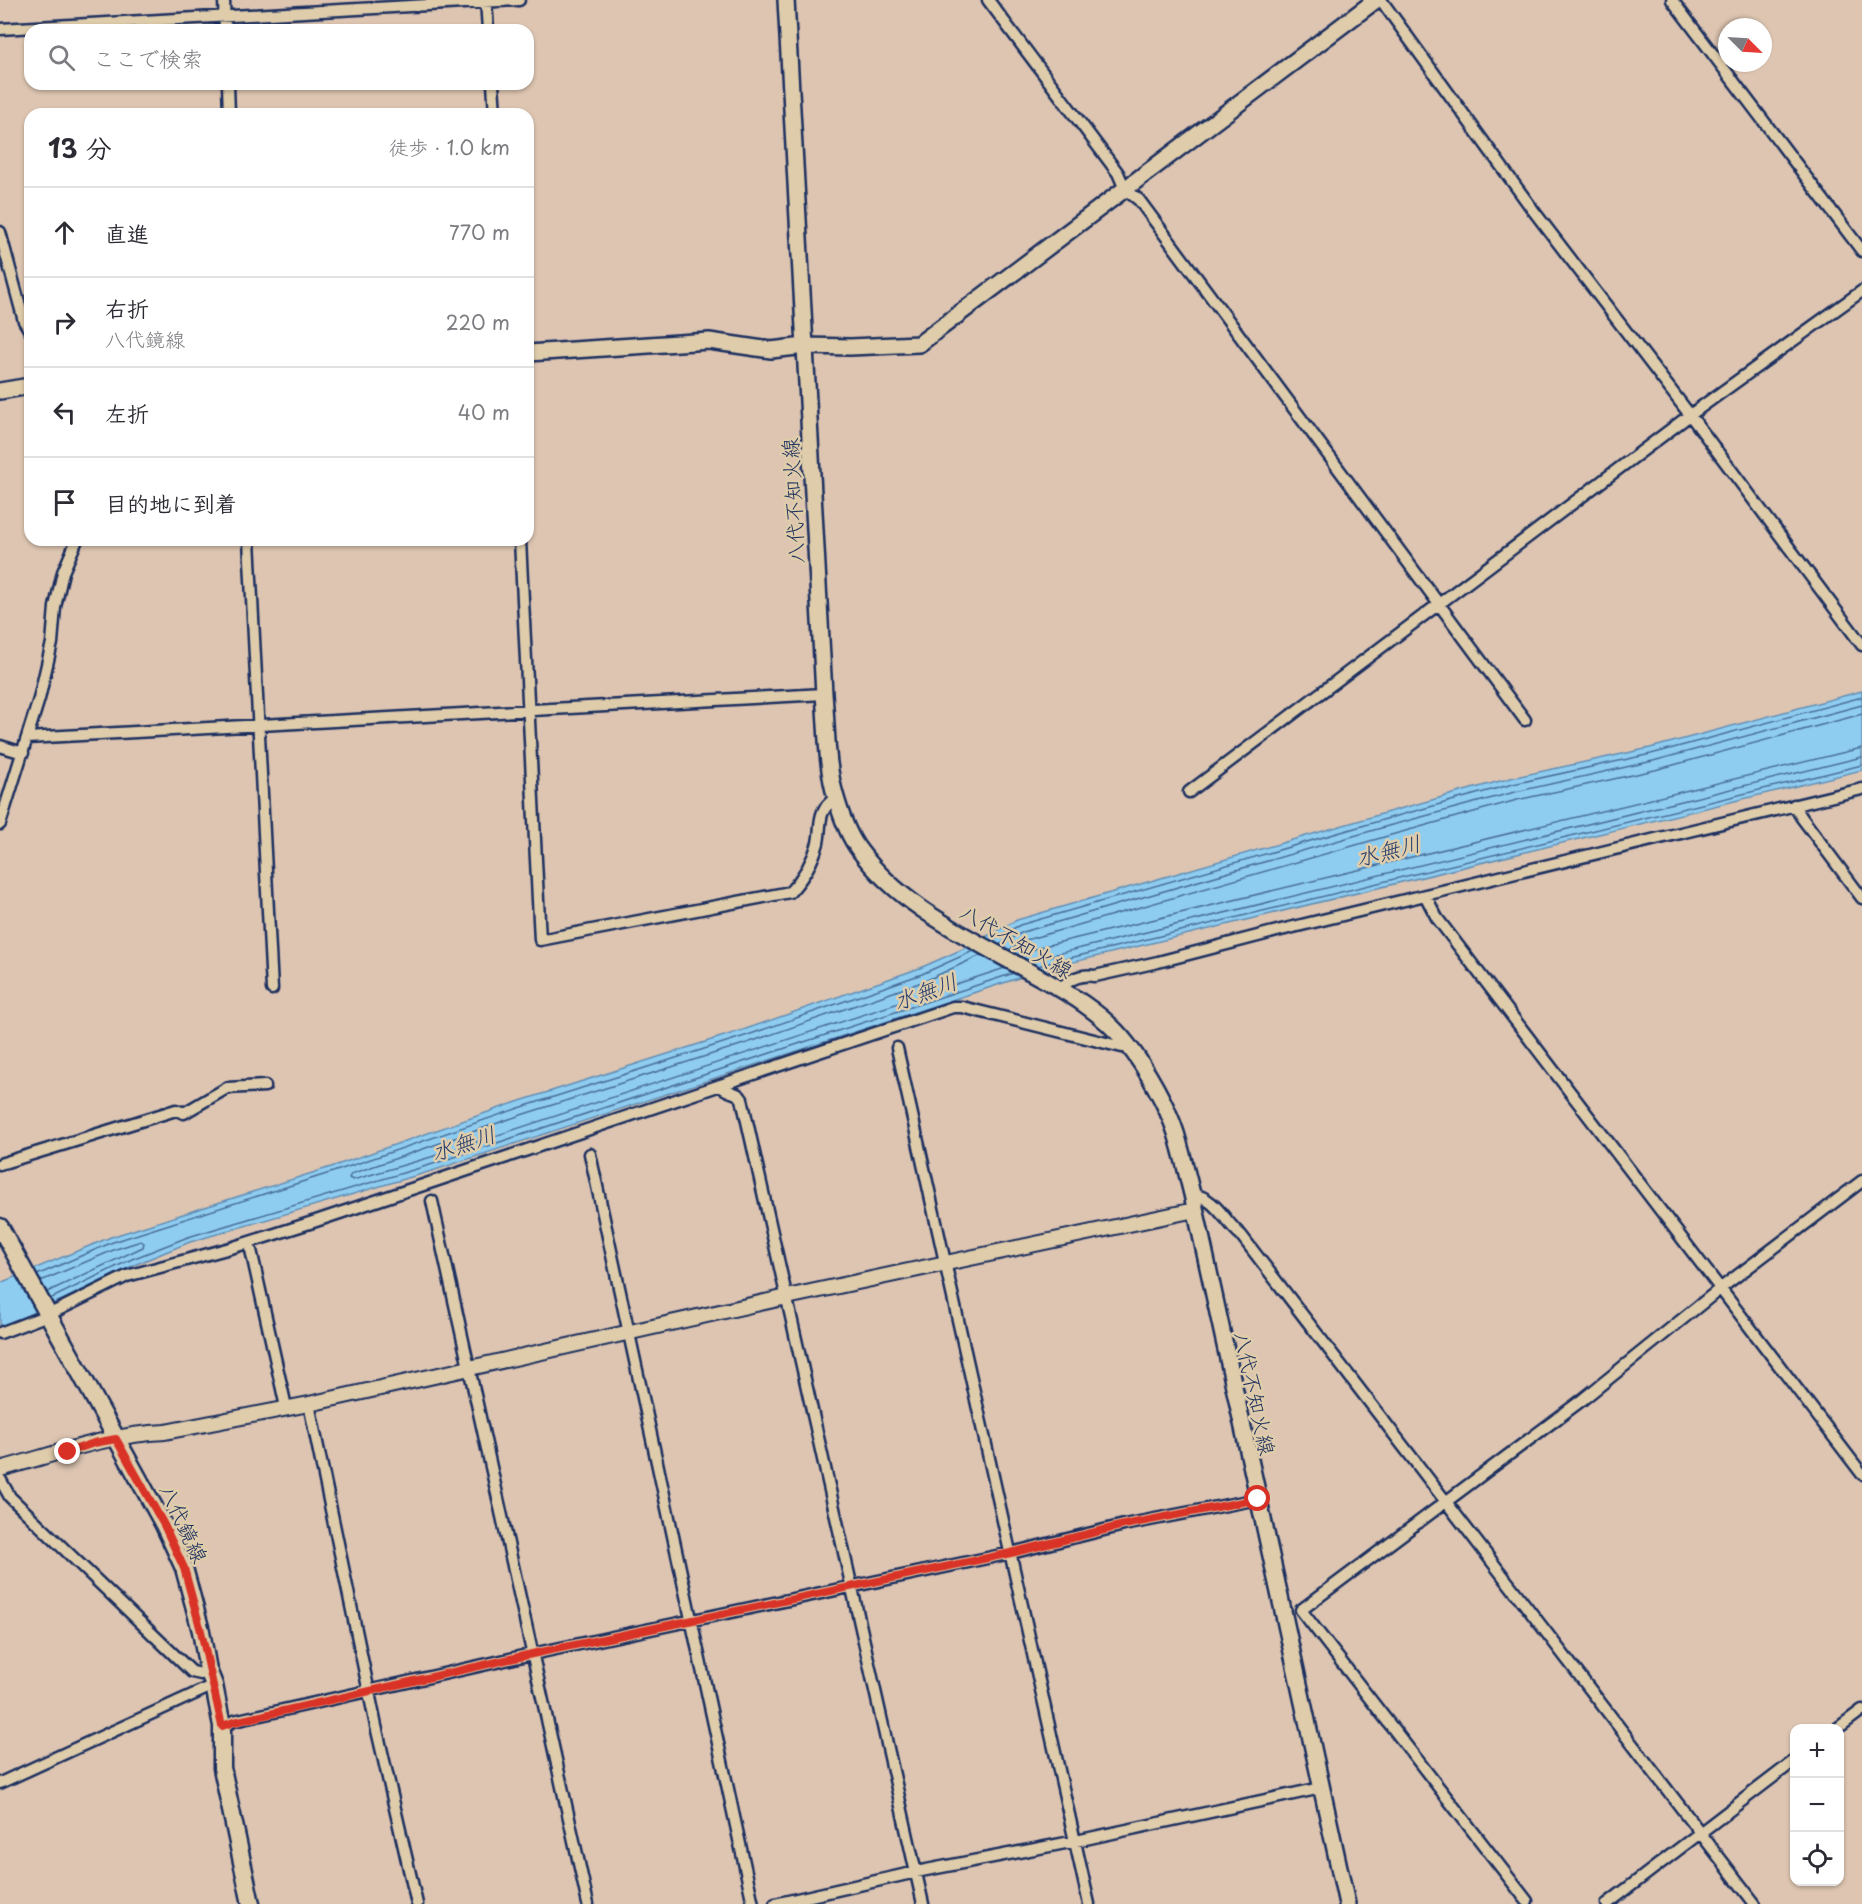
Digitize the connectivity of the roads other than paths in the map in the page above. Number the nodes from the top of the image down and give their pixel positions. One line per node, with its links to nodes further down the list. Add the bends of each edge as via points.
1 (224, 0): 9 (street)
2 (519, 0): 8 (street)
3 (786, 0): 24 (main road, 八代不知火線)
4 (988, 0): 19 (street, via 1119,173)
5 (1376, 0): 19 (main road)
6 (1381, 0): 28 (street, via 1533,210)
7 (1672, 0): 21 (street)
8 (486, 1): 9 (street); 12 (street)
9 (225, 16): 10 (street); 11 (street)
10 (75, 24)
11 (225, 24)
12 (488, 24)
13 (24, 27): 14 (street)
14 (0, 28)
15 (228, 90): 17 (street)
16 (493, 90): 18 (street)
17 (229, 108)
18 (495, 108)
19 (1125, 189): 24 (main road, via 919,344); 32 (street, via 1139,200)
20 (0, 232): 23 (street)
21 (1862, 251)
22 (1862, 291): 28 (street)
23 (24, 321)
24 (805, 346): 25 (main road, via 771,350 709,341); 34 (main road, 八代不知火線)
25 (534, 353)
26 (24, 387): 27 (main road)
27 (0, 391)
28 (1690, 415): 32 (street); 33 (street)
29 (74, 546): 38 (street, via 63,572 39,699)
30 (249, 546): 37 (street)
31 (520, 546): 35 (street)
32 (1438, 603): 36 (street); 42 (street)
33 (1862, 645)
34 (824, 694): 35 (street); 43 (main road, 八代不知火線, via 830,774)
35 (528, 710): 37 (street); 43 (street, via 540,940 790,892 817,844 826,804)
36 (1526, 720)
37 (259, 724): 38 (street); 49 (street)
38 (27, 738): 40 (street)
39 (0, 746): 40 (street)
40 (23, 753): 45 (street)
41 (1862, 789): 44 (street)
42 (1189, 792)
43 (836, 798): 48 (main road, 八代不知火線, via 860,851 902,895)
44 (1794, 805): 46 (street); 47 (street)
45 (0, 824)
46 (1425, 895): 48 (street, via 1158,963 1085,975); 63 (street, via 1437,918)
47 (1862, 898)
48 (1057, 986): 50 (main road, 八代不知火線, via 1099,1016)
49 (272, 989)
50 (1128, 1044): 53 (street, via 1122,1047 953,1007); 57 (main road, 八代不知火線, via 1172,1123)
51 (897, 1048): 62 (street)
52 (266, 1086): 55 (street, via 227,1088 184,1113 176,1110)
53 (721, 1086): 64 (street, via 742,1099); 65 (street, via 316,1221 127,1276)
54 (590, 1154): 66 (street)
55 (0, 1164)
56 (1862, 1181): 63 (street)
57 (1192, 1194): 59 (main road, 八代不知火線); 76 (street, via 1209,1199 1241,1235)
58 (432, 1201): 68 (street)
59 (1195, 1210): 62 (street); 75 (main road, 八代不知火線)
60 (0, 1227): 65 (main road, 八代鏡線)
61 (251, 1251): 70 (street)
62 (946, 1263): 64 (street); 77 (street)
63 (1721, 1288): 73 (street); 76 (street, via 1582,1400)
64 (787, 1297): 66 (street); 78 (street)
65 (47, 1313): 67 (street); 71 (main road, 八代鏡線)
66 (630, 1332): 68 (street); 79 (street)
67 (0, 1333)
68 (470, 1368): 69 (street); 80 (street)
69 (309, 1404): 70 (street); 82 (street)
70 (286, 1407): 71 (street)
71 (116, 1439): 72 (street); 81 (main road, 八代鏡線, via 184,1568)
72 (0, 1469)
73 (1862, 1474)
74 (0, 1479): 81 (street, via 10,1497 192,1672)
75 (1258, 1499): 77 (street, via 1124,1525); 88 (main road, 八代不知火線)
76 (1444, 1502): 89 (street); 92 (street, via 1301,1610)
77 (1011, 1553): 78 (street); 90 (street)
78 (851, 1586): 79 (street); 91 (street)
79 (692, 1620): 80 (street); 96 (street)
80 (532, 1654): 82 (street); 95 (street)
81 (211, 1678): 85 (main road, 八代鏡線); 87 (street)
82 (370, 1690): 85 (street); 94 (street)
83 (1862, 1710): 84 (street)
84 (1843, 1724)
85 (222, 1726): 93 (main road, 八代鏡線, via 222,1768)
86 (1790, 1764): 89 (street)
87 (0, 1783)
88 (1321, 1788): 90 (street); 100 (main road, 八代不知火線)
89 (1700, 1833): 101 (street); 102 (street)
90 (1076, 1842): 91 (street); 99 (street)
91 (916, 1872): 97 (street); 98 (street)
92 (1527, 1901)
93 (251, 1904)
94 (417, 1904)
95 (588, 1904)
96 (753, 1904)
97 (775, 1904)
98 (923, 1904)
99 (1089, 1904)
100 (1347, 1904)
101 (1608, 1904)
102 (1755, 1904)

